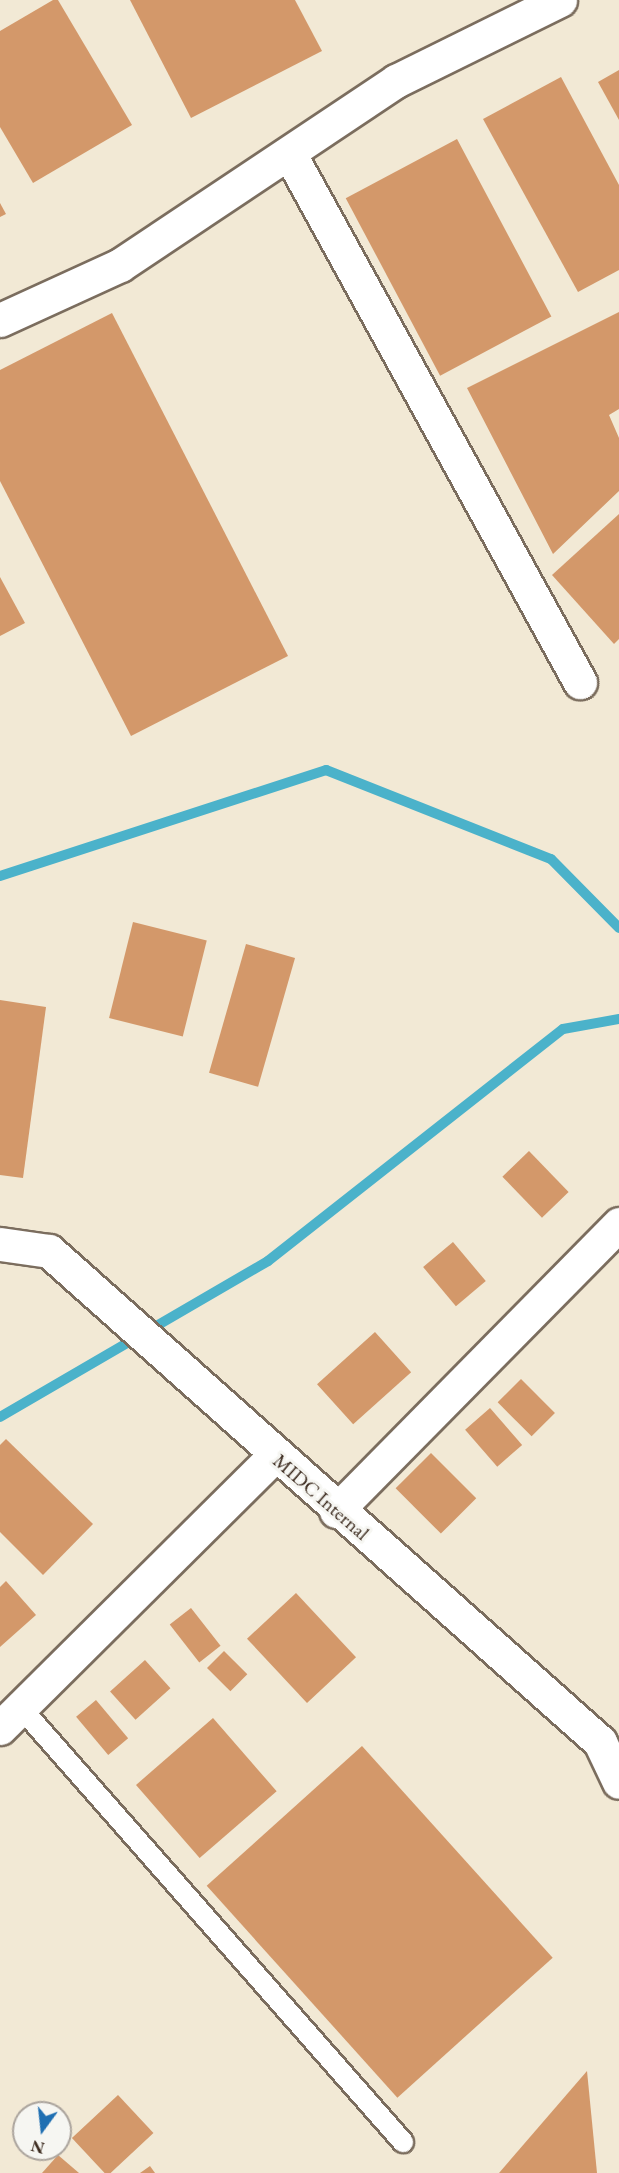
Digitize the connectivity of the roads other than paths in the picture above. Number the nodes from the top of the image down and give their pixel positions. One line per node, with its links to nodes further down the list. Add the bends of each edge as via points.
1 (560, 0): 2 (street, via 396,81)
2 (289, 153): 3 (street, via 120,265); 4 (street)
3 (0, 320)
4 (580, 682)
5 (619, 1224): 8 (street)
6 (0, 1244): 7 (street, MIDC Internal, via 49,1251)
7 (274, 1456): 8 (street, MIDC Internal); 9 (street)
8 (336, 1511): 10 (street, MIDC Internal, via 600,1742)
9 (11, 1718): 11 (lane)
10 (619, 1782)
11 (403, 2142)

